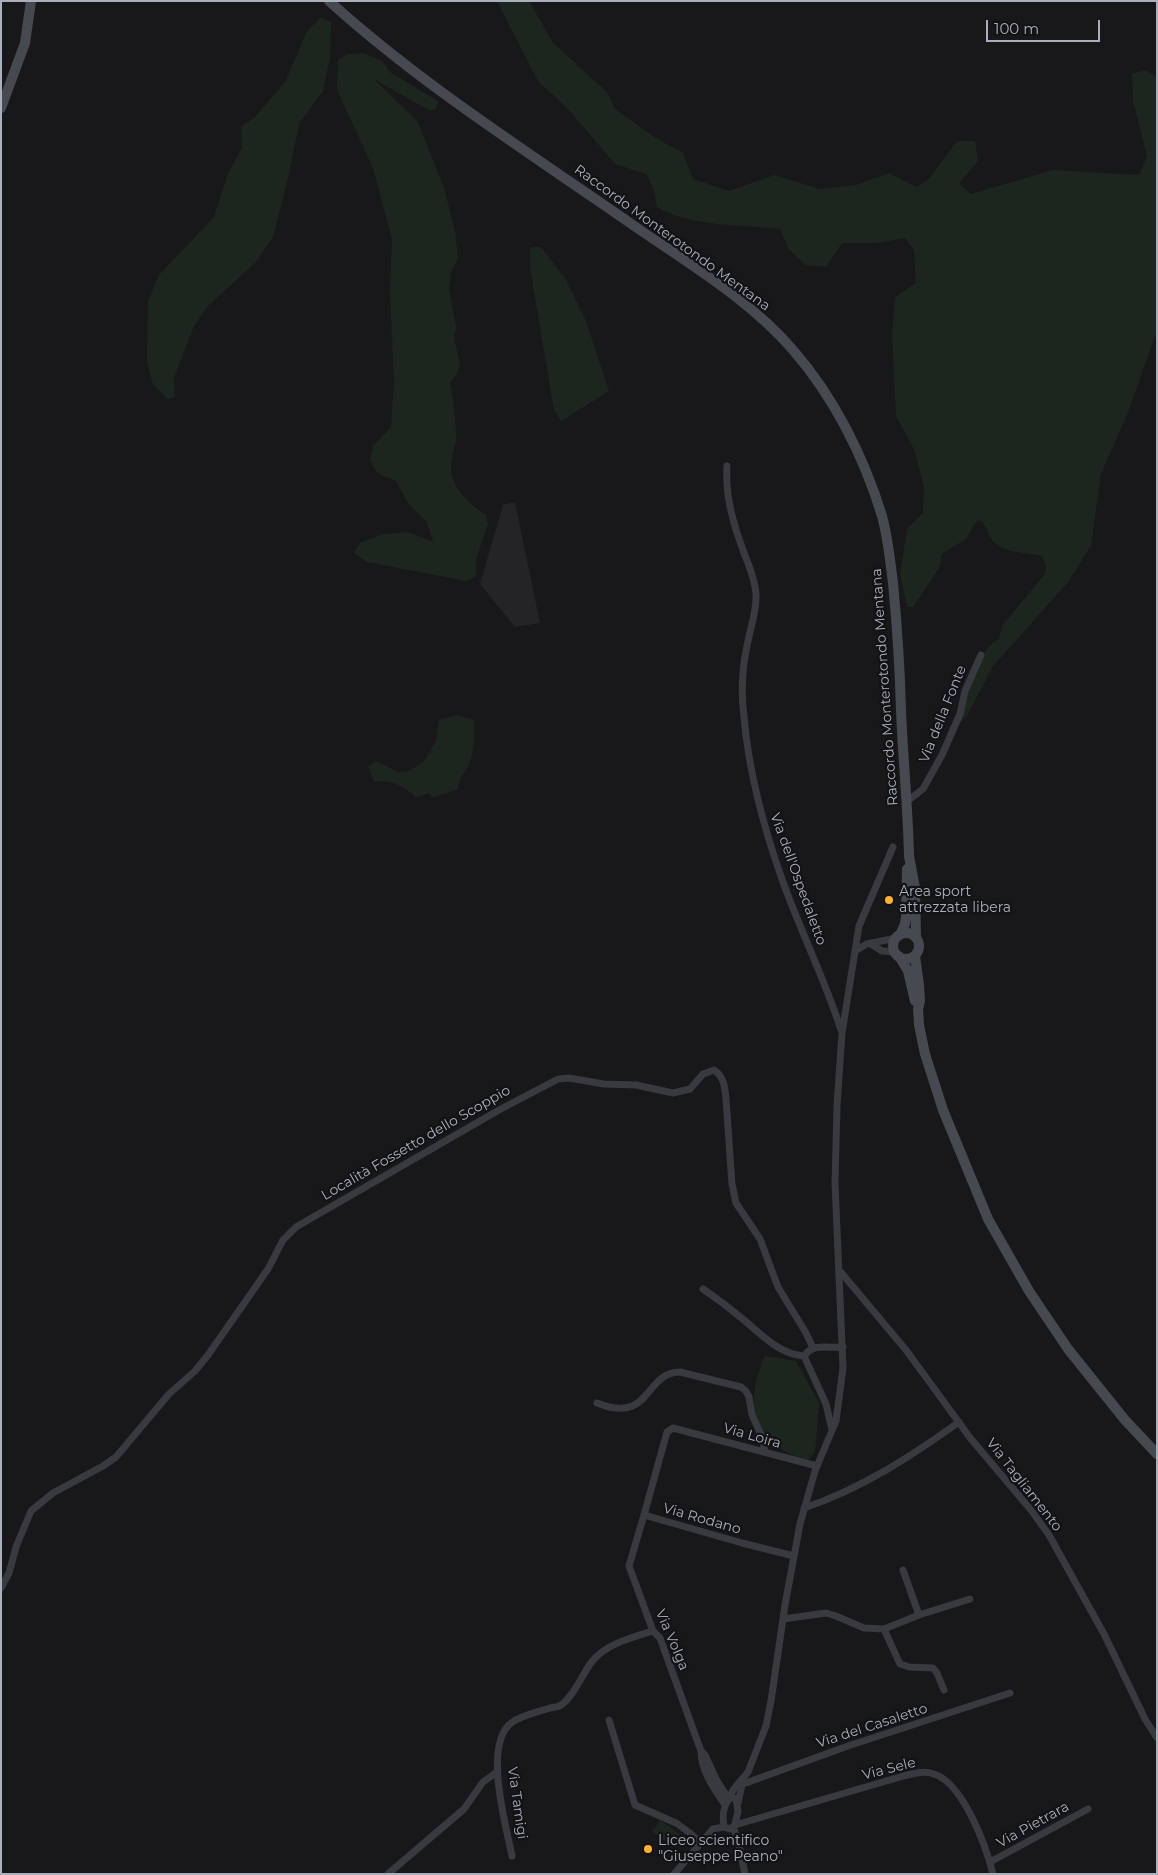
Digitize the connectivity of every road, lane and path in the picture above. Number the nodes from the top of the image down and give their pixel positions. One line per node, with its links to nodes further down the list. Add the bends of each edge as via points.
1 (31, 1): 3 (main road, via 25,43)
2 (329, 1): 6 (main road, Raccordo Monterotondo Mentana, via 431,84 747,306 782,338 816,380 841,419 872,485 887,537 898,632)
3 (1, 108)
4 (726, 466): 16 (street, Via dell'Ospedaletto, via 734,524 756,594 743,678 749,757 762,817 784,883)
5 (981, 655): 6 (street, Via della Fonte, via 942,755 923,789)
6 (906, 802): 8 (main road, Raccordo Monterotondo Mentana)
7 (893, 847): 12 (street, via 861,921)
8 (909, 856): 9 (main road, via 905,924); 10 (main road, Raccordo Monterotondo Mentana)
9 (898, 936): 10 (main road, via 907,933); 11 (street); 13 (main road, via 893,945)
10 (916, 937): 14 (main road, via 919,949)
11 (871, 944): 12 (street); 13 (street, via 882,951)
12 (855, 951): 16 (street)
13 (897, 954): 14 (main road, via 907,958); 15 (main road, via 908,971)
14 (915, 956): 15 (main road, via 920,1000)
15 (918, 1009): 27 (main road, via 925,1054 943,1110 988,1219 1029,1291 1068,1350)
16 (842, 1033): 17 (street, via 835,1184)
17 (839, 1270): 19 (street); 23 (street, Via Tagliamento, via 906,1350)
18 (704, 1289): 21 (street, via 777,1347 787,1353)
19 (843, 1347): 20 (street); 25 (street, via 842,1384)
20 (813, 1348): 21 (street); 33 (street, Località Fossetto dello Scoppio, via 778,1287 760,1239 736,1203 726,1099 719,1074 714,1070 706,1072 693,1087 673,1093 636,1085 561,1078 498,1110 291,1231 208,1355 164,1400 129,1443 109,1463 67,1484 34,1508 25,1522)
21 (804, 1356): 25 (street, via 826,1404)
22 (597, 1403): 26 (street, via 608,1408 627,1409 674,1372 741,1388 749,1396)
23 (959, 1422): 29 (street, via 861,1485); 42 (street, Via Tagliamento, via 1049,1535)
24 (680, 1429): 26 (street, Via Loira); 30 (street, Via Rodano, via 667,1432)
25 (832, 1430): 28 (street)
26 (765, 1452): 28 (street, Via Loira)
27 (1157, 1454)
28 (817, 1466): 29 (street)
29 (804, 1508): 31 (street)
30 (644, 1515): 31 (street, Via Rodano); 38 (street, Via Volga, via 629,1566)
31 (794, 1556): 36 (street)
32 (903, 1570): 35 (street)
33 (1, 1588)
34 (970, 1599): 35 (street)
35 (919, 1614): 37 (street)
36 (783, 1619): 37 (street, via 826,1613 864,1628); 46 (street, via 768,1718 759,1748)
37 (884, 1629): 39 (street, via 900,1664 933,1668)
38 (653, 1630): 43 (street, Via Volga, via 660,1638); 44 (street, Via Tamigi, via 599,1654 561,1706 524,1717 508,1726 500,1742)
39 (944, 1690)
40 (1010, 1693): 46 (street, Via del Casaletto)
41 (609, 1720): 52 (street, via 635,1805 676,1823)
42 (1157, 1738)
43 (701, 1751): 45 (street, Via Volga); 47 (street, via 711,1783)
44 (497, 1772): 53 (street, Via Tamigi); 55 (street, via 483,1782 464,1809)
45 (716, 1779): 46 (street, Via del Casaletto, via 730,1787); 47 (street, Via Volga)
46 (743, 1782): 47 (street, via 733,1790); 48 (street)
47 (728, 1800): 48 (street, via 736,1799); 51 (street, via 722,1815)
48 (738, 1802): 50 (street)
49 (1088, 1809): 54 (street, Via Pietrara)
50 (734, 1826): 51 (street, Via Sele); 54 (street, Via Sele, via 900,1777 931,1773 949,1782 960,1795); 57 (street)
51 (724, 1827): 52 (street, via 713,1829)
52 (700, 1842): 56 (street)
53 (512, 1856)
54 (990, 1862): 58 (street, Via Sele)
55 (390, 1873)
56 (674, 1874)
57 (745, 1874)
58 (993, 1874)

